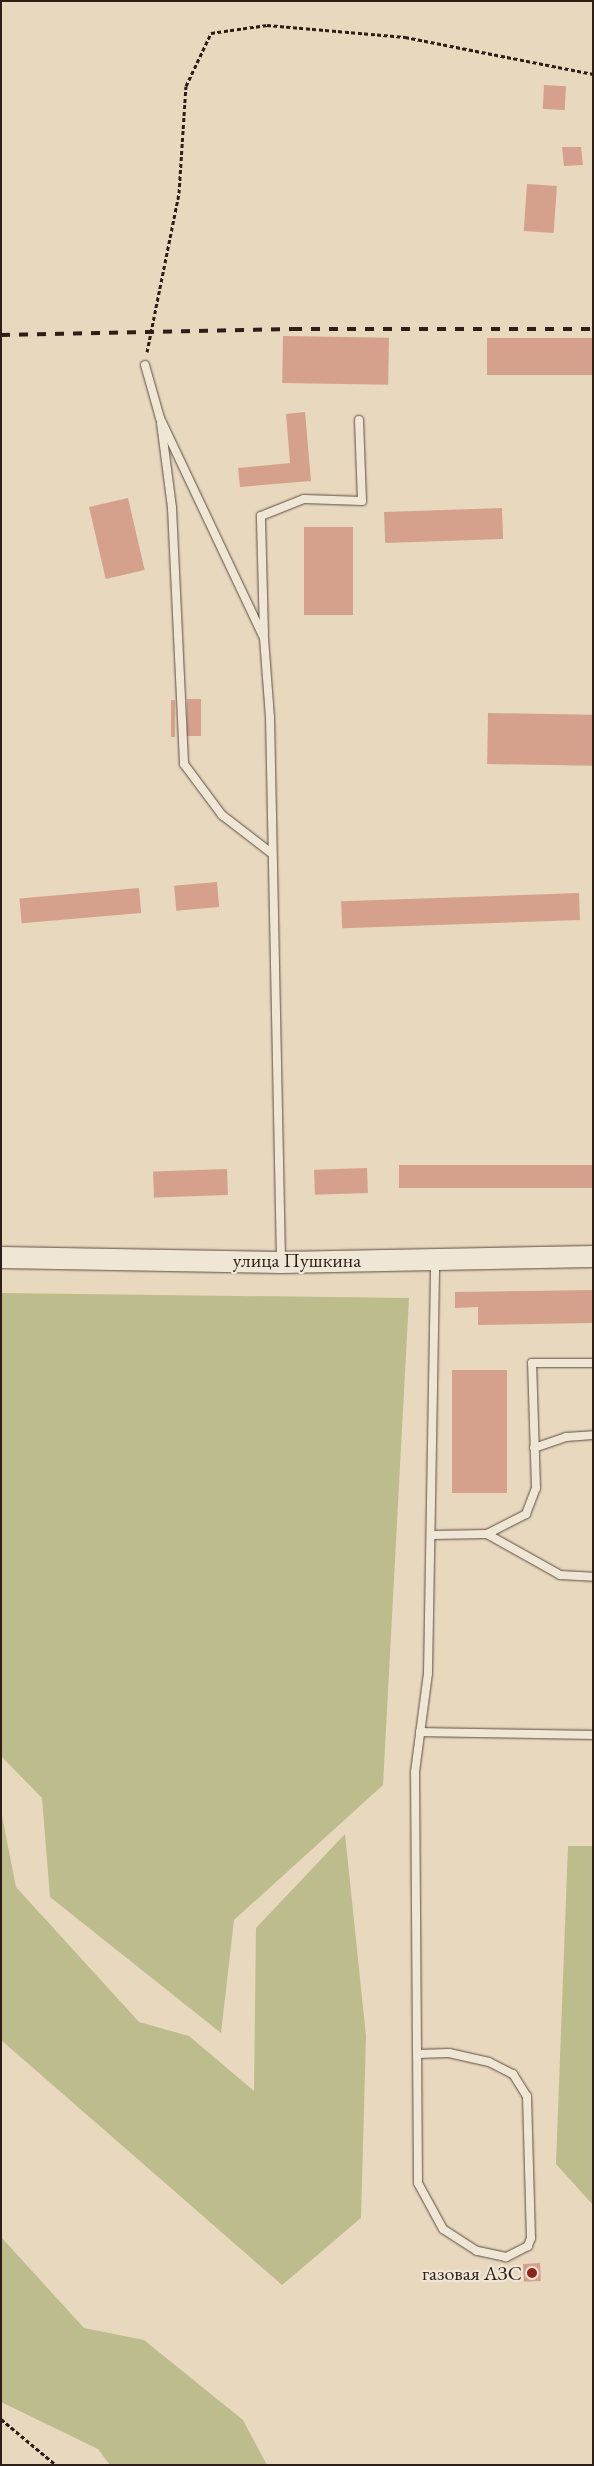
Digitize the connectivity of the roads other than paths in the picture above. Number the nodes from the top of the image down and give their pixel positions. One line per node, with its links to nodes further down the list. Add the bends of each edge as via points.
1 (145, 365): 2 (lane)
2 (160, 418): 4 (lane); 5 (lane, via 172,508 184,764 222,815)
3 (359, 420): 4 (lane, via 362,501 304,499 261,516)
4 (264, 638): 5 (lane, via 270,717)
5 (270, 852): 9 (lane)
6 (593, 1256): 8 (main road, улица Пушкина)
7 (1, 1257): 9 (main road, улица Пушкина)
8 (435, 1259): 9 (main road, улица Пушкина); 14 (lane)
9 (281, 1262)
10 (593, 1363): 12 (lane, via 532,1362)
11 (593, 1435): 12 (lane, via 566,1437)
12 (534, 1448): 13 (lane, via 536,1488 526,1514)
13 (487, 1534): 14 (lane); 15 (lane, via 560,1575)
14 (433, 1535): 16 (lane, via 428,1673)
15 (593, 1577)
16 (420, 1732): 17 (lane); 18 (lane, via 415,1772)
17 (593, 1735)
18 (417, 2054): 18 (lane, via 418,2183 443,2229 477,2251 506,2257 528,2246 531,2238 527,2096 514,2074 489,2062 449,2053)

